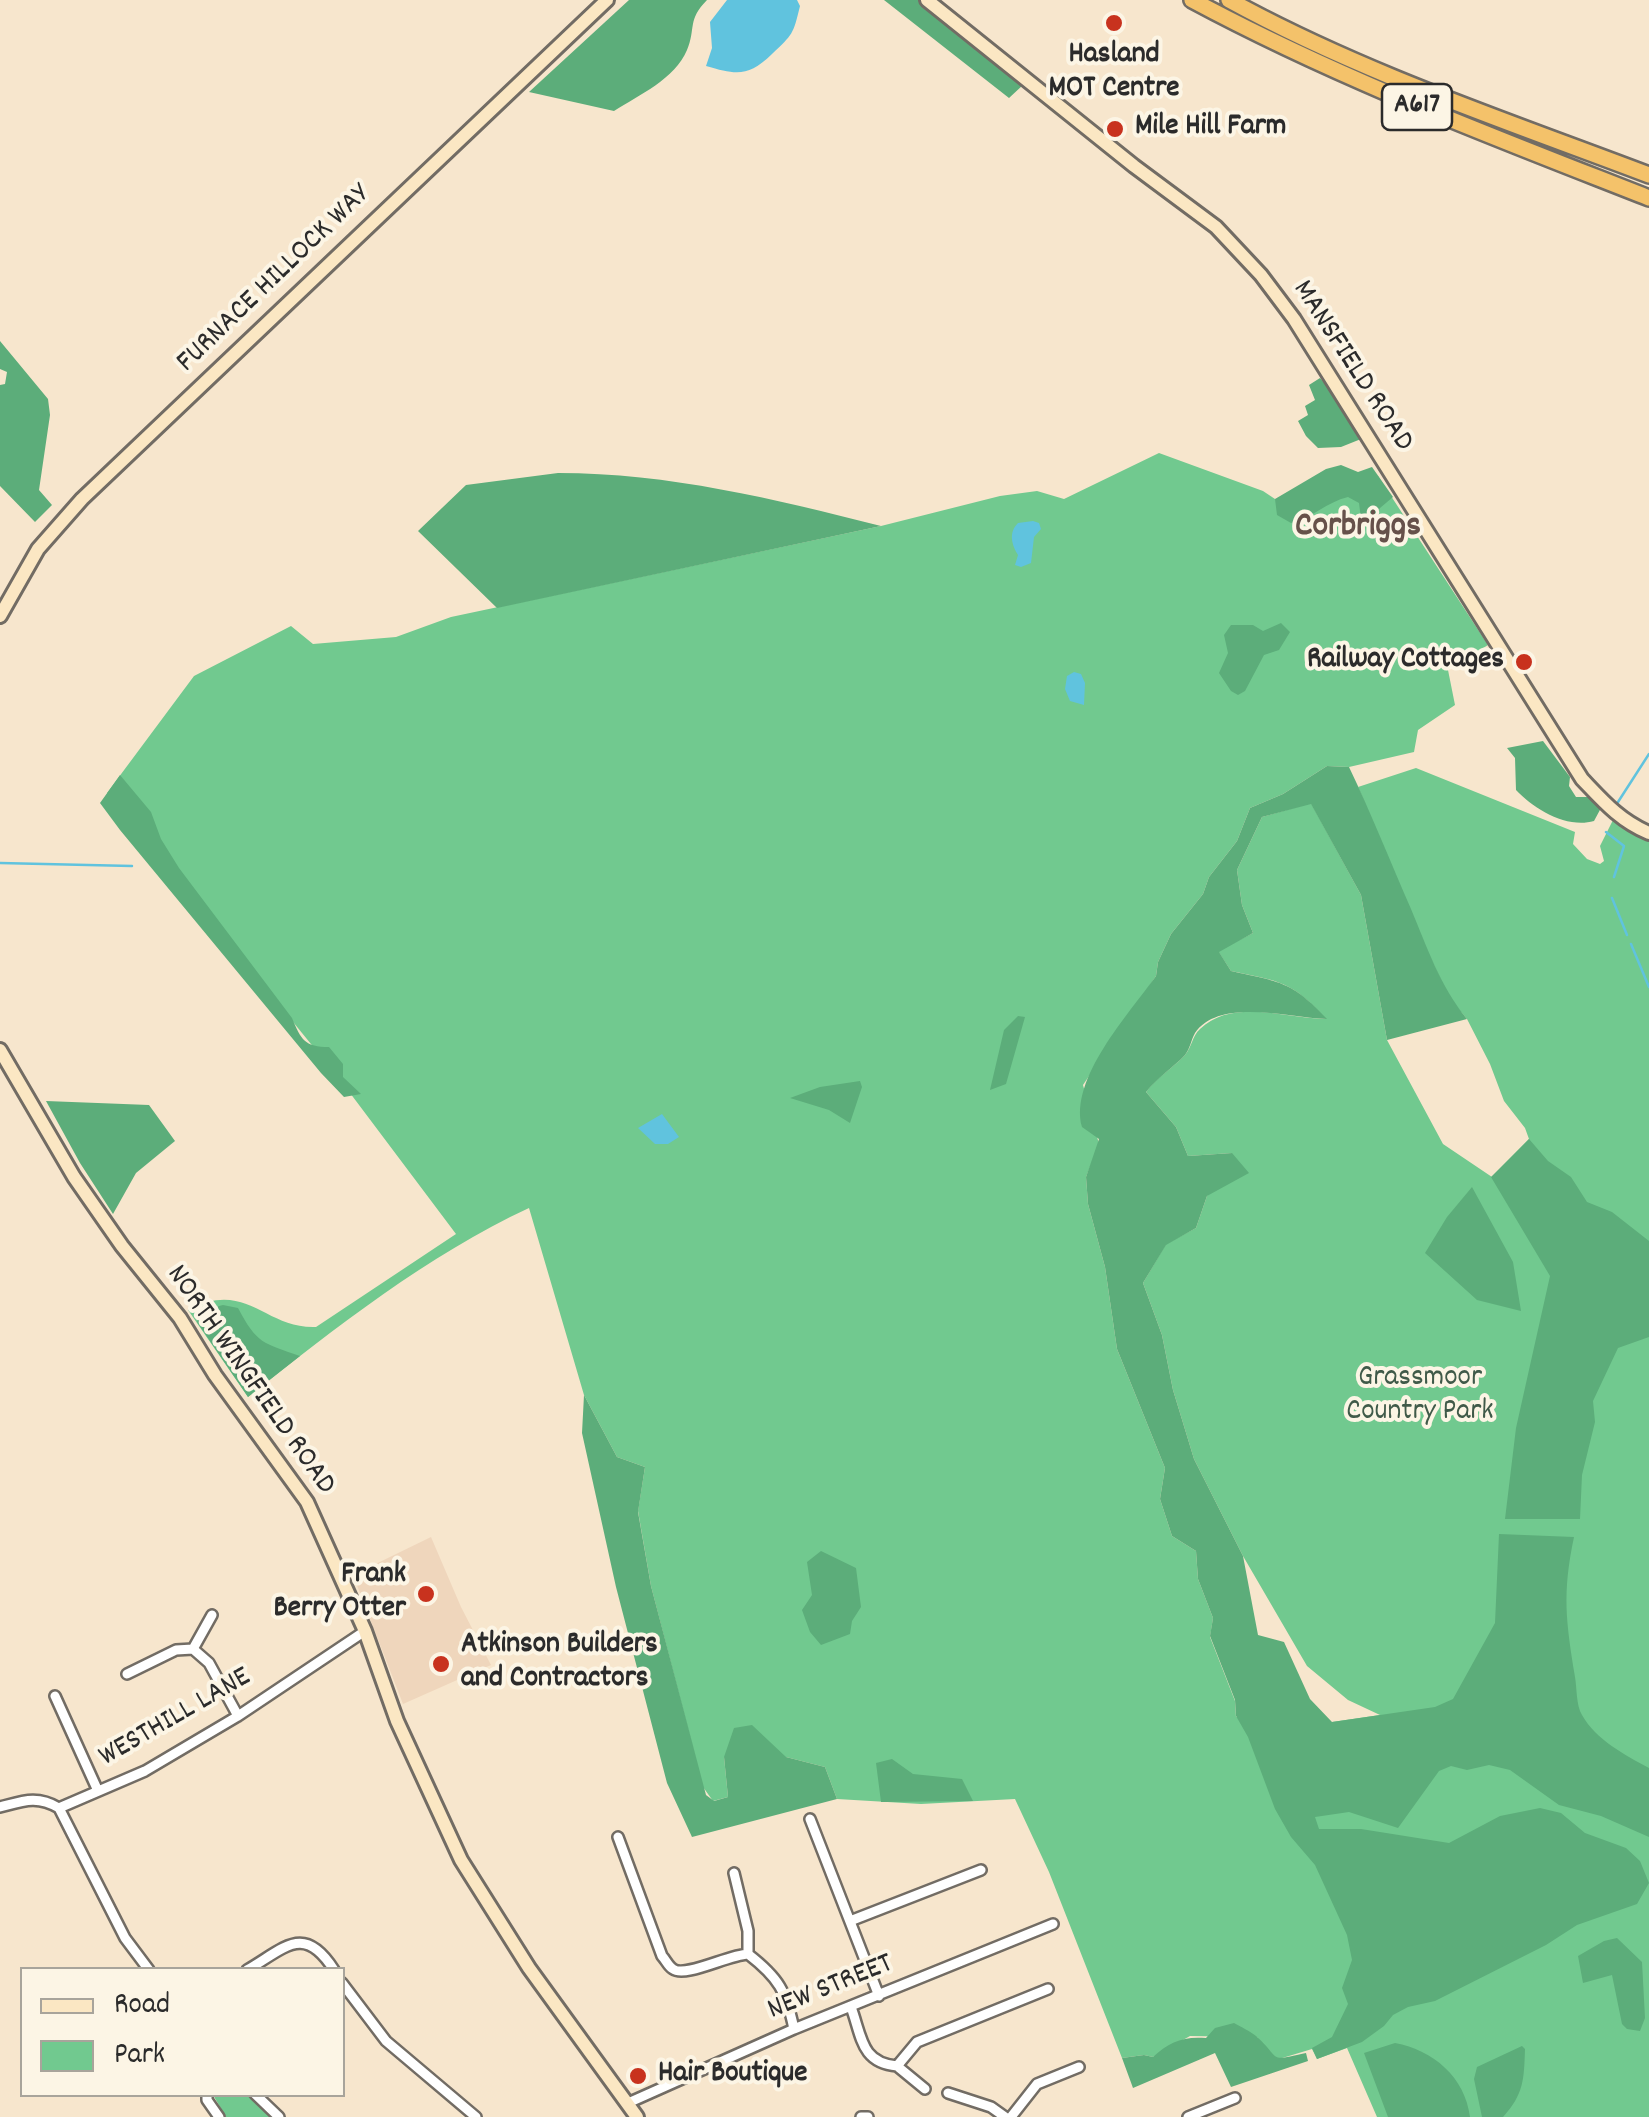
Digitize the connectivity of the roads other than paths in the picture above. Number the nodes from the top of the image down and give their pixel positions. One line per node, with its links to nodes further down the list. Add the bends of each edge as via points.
1 (608, 0): 7 (main road, FURNACE HILLOCK WAY, via 82,499 38,549)
2 (928, 0): 8 (main road, MANSFIELD ROAD, via 1216,227 1261,275 1582,779 1625,822)
3 (1192, 0): 6 (highway, A617, via 1390,96)
4 (1229, 0): 5 (highway, A617, via 1382,74)
5 (1649, 175)
6 (1649, 198)
7 (0, 616)
8 (1649, 832)
9 (0, 1050): 11 (main road, NORTH WINGFIELD ROAD, via 74,1176 306,1502)
10 (212, 1615): 12 (street)
11 (365, 1631): 15 (street, WESTHILL LANE); 40 (main road, NORTH WINGFIELD ROAD, via 461,1860 529,1968)
12 (194, 1649): 13 (street, via 176,1650); 15 (street)
13 (127, 1674)
14 (55, 1696): 16 (street)
15 (238, 1716): 16 (street, WESTHILL LANE)
16 (98, 1792): 18 (street, WESTHILL LANE)
17 (0, 1807): 18 (street, WESTHILL LANE, via 29,1798)
18 (59, 1808): 26 (street, via 125,1938)
19 (810, 1819): 23 (street)
20 (618, 1837): 25 (street, via 662,1956 674,1970 686,1973)
21 (981, 1870): 23 (street)
22 (734, 1873): 25 (street)
23 (850, 1922): 31 (street)
24 (1053, 1924): 31 (street, NEW STREET)
25 (748, 1954): 33 (street, via 772,1972 787,1996)
26 (147, 1967)
27 (252, 1967): 28 (street, via 299,1940)
28 (332, 1967)
29 (345, 1987): 42 (street, via 386,2041)
30 (1048, 1989): 34 (street, via 917,2042)
31 (879, 1996): 32 (street, NEW STREET)
32 (851, 2007): 33 (street, NEW STREET); 34 (street, via 869,2057)
33 (794, 2030): 40 (street, NEW STREET)
34 (897, 2066): 36 (street)
35 (1079, 2067): 44 (street, via 1037,2084)
36 (925, 2089)
37 (948, 2093): 44 (street)
38 (258, 2097): 41 (street)
39 (1234, 2098): 45 (street)
40 (628, 2103): 43 (main road, NORTH WINGFIELD ROAD)
41 (279, 2117)
42 (476, 2117)
43 (637, 2117)
44 (1008, 2117)
45 (1188, 2117)

